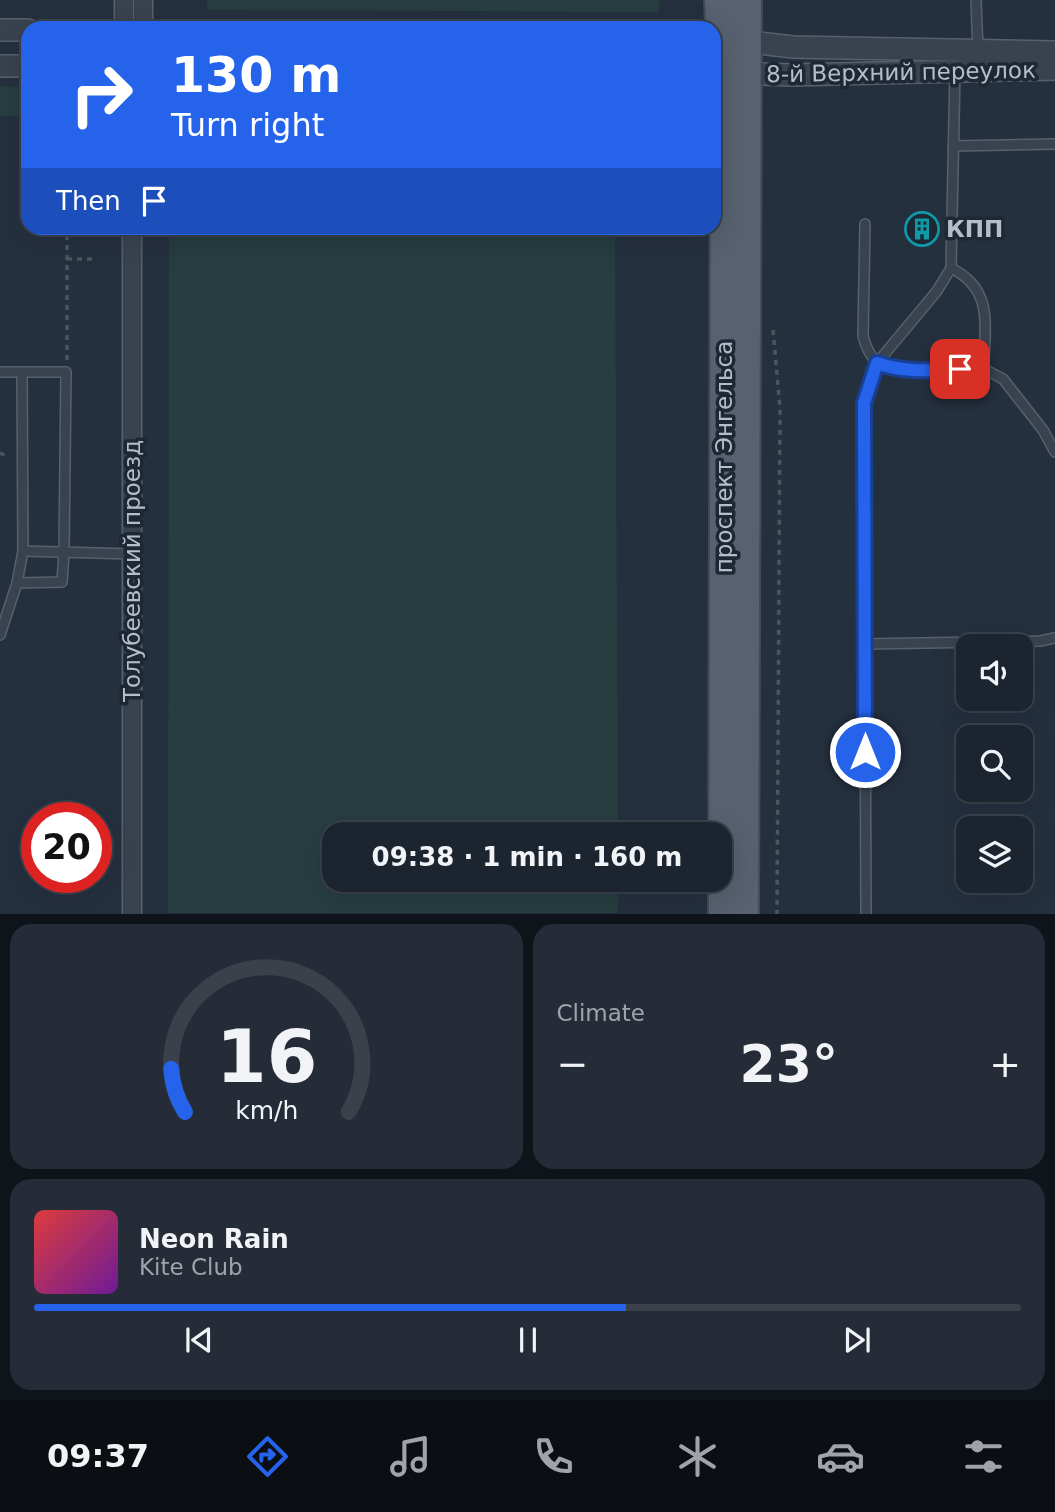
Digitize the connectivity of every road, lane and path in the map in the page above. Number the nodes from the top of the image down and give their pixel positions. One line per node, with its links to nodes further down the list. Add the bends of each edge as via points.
1 (124, 0): 6 (street)
2 (143, 0): 7 (street)
3 (719, 0): 10 (main road, проспект Энгельса)
4 (747, 0): 10 (main road, проспект Энгельса)
5 (976, 0): 11 (lane)
6 (124, 21)
7 (143, 21)
8 (0, 30): 9 (street)
9 (21, 30)
10 (727, 39): 11 (street, 8-й Верхний переулок, via 793,47); 17 (main road, проспект Энгельса)
11 (978, 50): 12 (street, 8-й Верхний переулок)
12 (1055, 52)
13 (0, 66): 14 (street)
14 (21, 66)
15 (1055, 69): 16 (street, 8-й Верхний переулок)
16 (955, 71): 17 (street, 8-й Верхний переулок); 19 (lane)
17 (727, 73): 41 (main road, проспект Энгельса); 42 (main road, проспект Энгельса)
18 (1055, 144): 19 (lane)
19 (953, 146): 25 (lane)
20 (865, 224): 27 (lane, via 863,336)
21 (67, 235): 23 (path)
22 (132, 235): 35 (street, Толубеевский проезд)
23 (67, 259): 24 (path); 31 (path)
24 (94, 259)
25 (951, 268): 27 (lane); 28 (lane, via 968,276 979,289 984,306)
26 (773, 330): 43 (path, via 780,408)
27 (877, 363): 28 (lane, via 891,369); 39 (lane, via 864,403)
28 (984, 369): 32 (lane, via 1003,379)
29 (0, 372): 30 (lane)
30 (22, 372): 31 (lane); 33 (lane)
31 (66, 372): 34 (lane)
32 (1055, 452)
33 (23, 551): 34 (lane); 36 (lane)
34 (64, 552): 35 (lane); 36 (lane, via 62,582)
35 (132, 554): 40 (street, Толубеевский проезд)
36 (17, 583): 37 (lane)
37 (0, 635)
38 (1055, 638): 39 (lane)
39 (864, 644): 44 (lane)
40 (132, 914)
41 (723, 914)
42 (744, 914)
43 (777, 914)
44 (866, 914)

